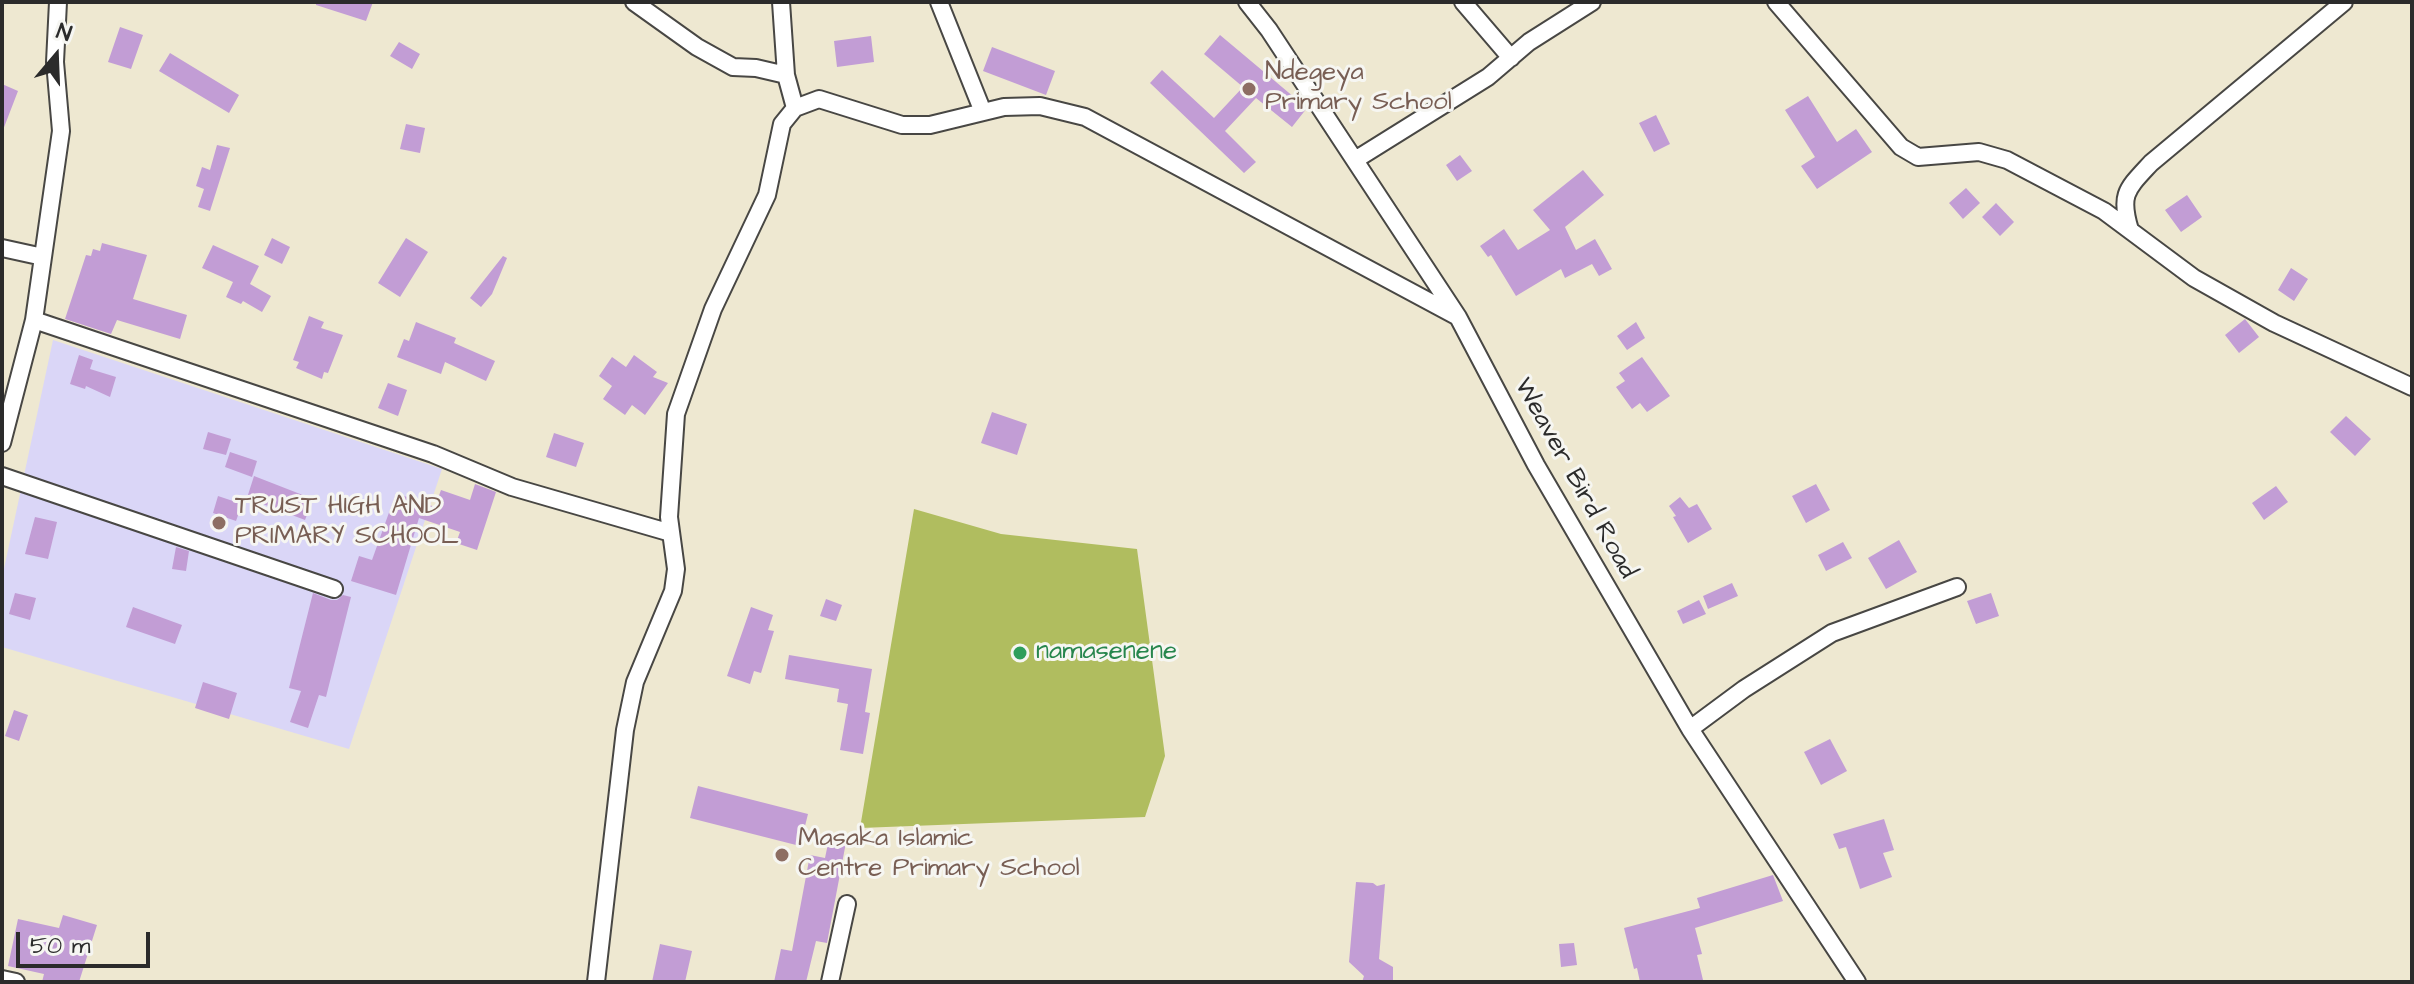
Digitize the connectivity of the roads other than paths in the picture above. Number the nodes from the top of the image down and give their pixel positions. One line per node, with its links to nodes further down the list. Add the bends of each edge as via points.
1 (58, 2): 17 (street, via 55,62 61,131)
2 (634, 2): 11 (street, via 733,67)
3 (781, 2): 11 (street)
4 (939, 2): 13 (street)
5 (1247, 2): 14 (street, Weaver Bird Road)
6 (1463, 2): 10 (street)
7 (1592, 2): 10 (street)
8 (1776, 2): 15 (street, via 1901,147 1918,157 1979,152 2007,160)
9 (2344, 2): 15 (street, via 2126,189 2124,211)
10 (1511, 58): 14 (street)
11 (786, 75): 12 (street)
12 (795, 108): 13 (street, via 819,99 902,125 930,125); 23 (street, via 782,124 767,195 713,309 676,414)
13 (983, 112): 18 (street, via 1040,106 1085,117)
14 (1355, 160): 18 (street, Weaver Bird Road)
15 (2130, 230): 20 (street, via 2194,278 2274,323)
16 (2, 248): 17 (street)
17 (43, 257): 19 (street)
18 (1458, 317): 26 (street, Weaver Bird Road, via 1536,465)
19 (34, 320): 21 (street); 23 (street, via 433,454 512,487)
20 (2412, 387)
21 (2, 443)
22 (2, 476): 25 (street)
23 (671, 533): 30 (street, via 673,591 635,682 625,730)
24 (1957, 587): 26 (street, via 1832,633)
25 (334, 589)
26 (1690, 729): 32 (street, Weaver Bird Road)
27 (847, 904): 31 (street)
28 (2, 979): 29 (street)
29 (16, 982)
30 (596, 982)
31 (830, 982)
32 (1857, 982)

